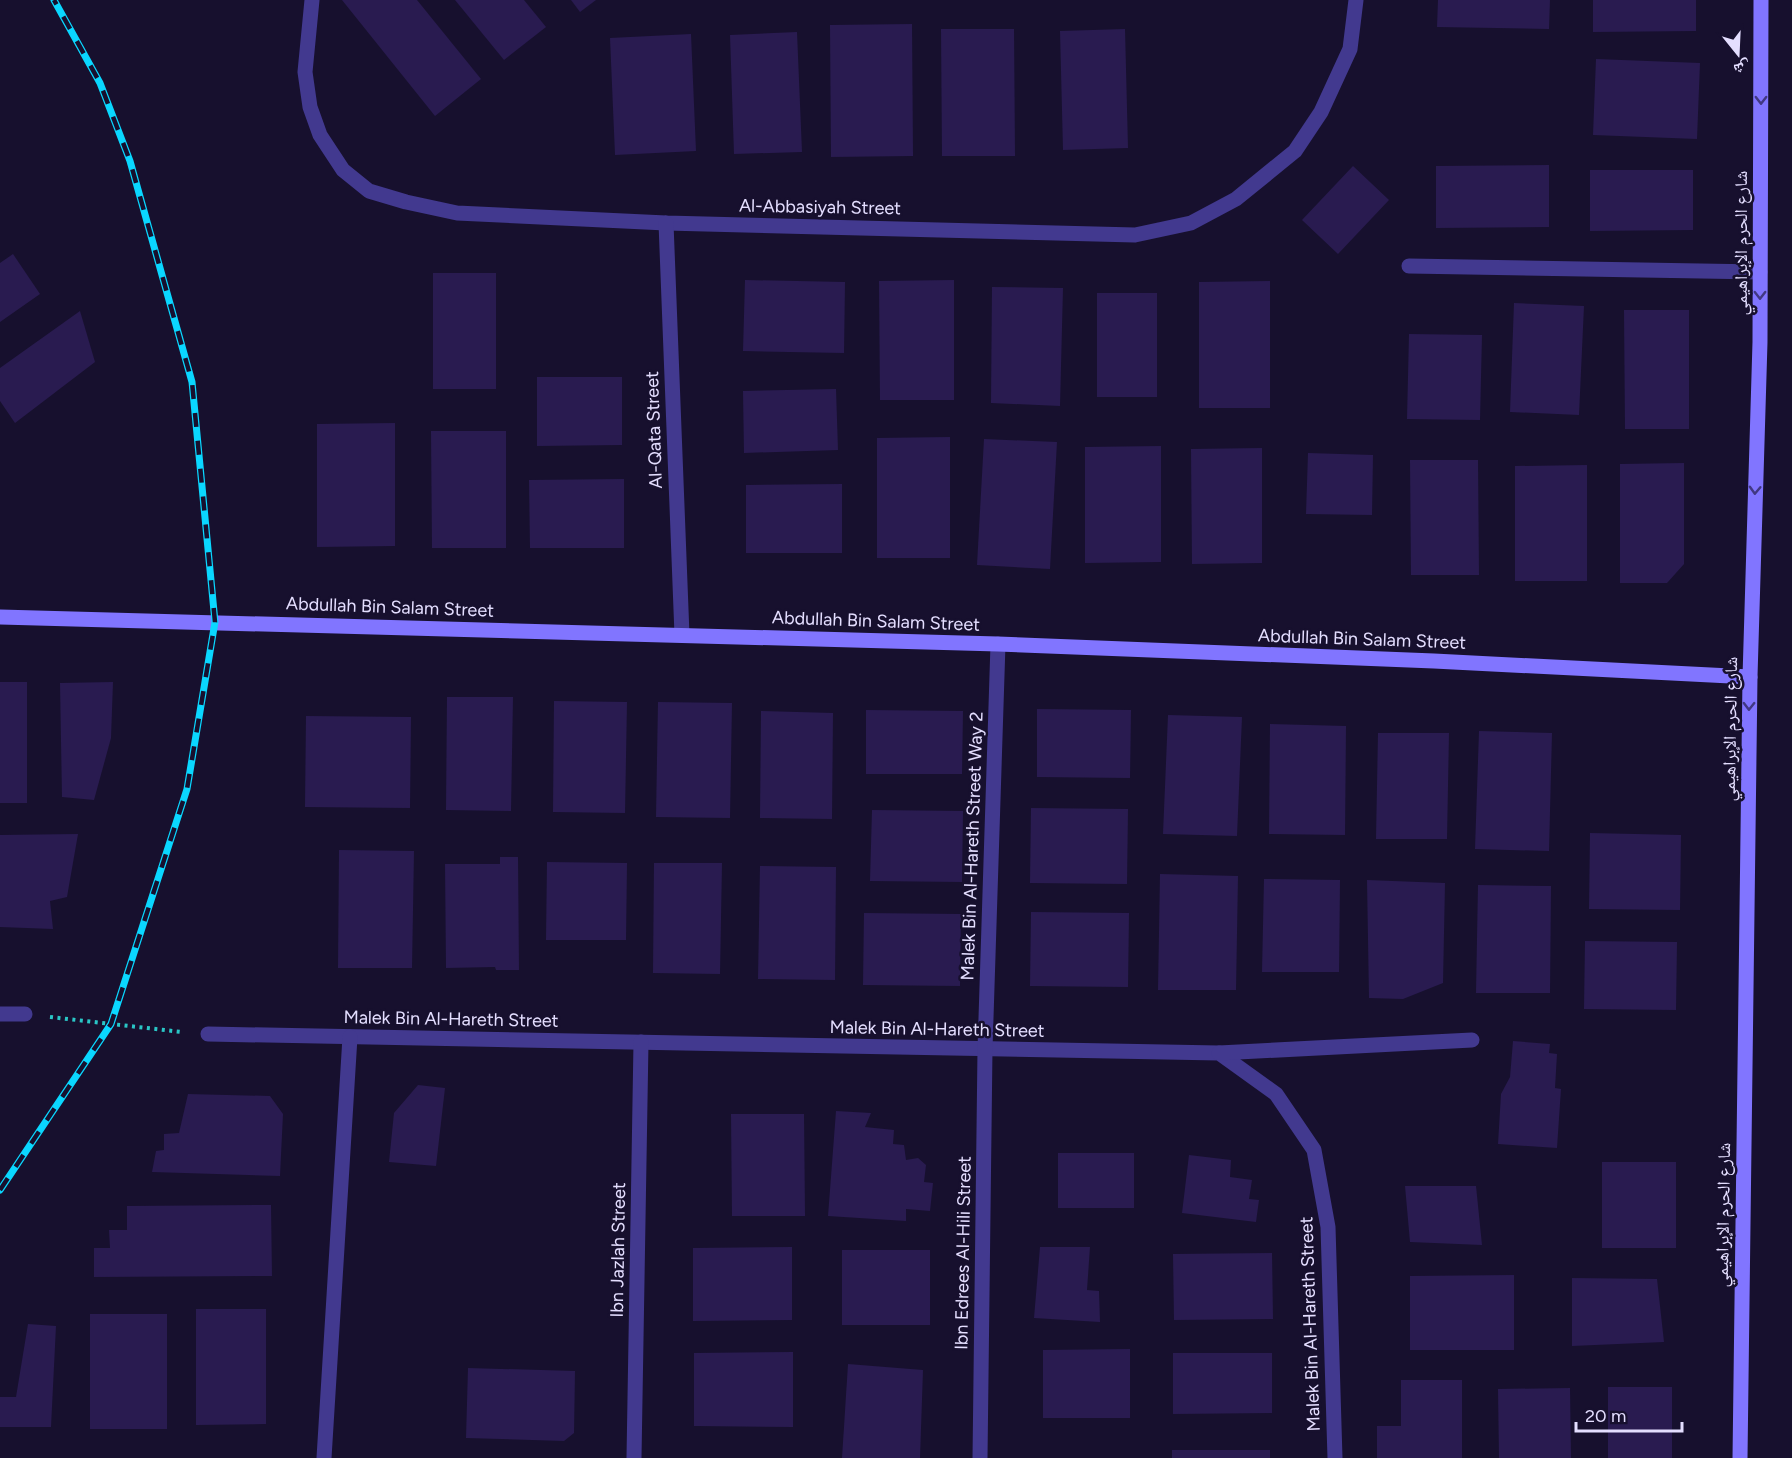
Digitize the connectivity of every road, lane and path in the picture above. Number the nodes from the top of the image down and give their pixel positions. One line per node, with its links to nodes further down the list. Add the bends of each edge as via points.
1 (312, 0): 4 (street, Al-Abbasiyah Street, via 305,72 310,107 320,135 344,170 369,191 457,213)
2 (1356, 0): 4 (street, Al-Abbasiyah Street, via 1350,49 1321,112 1295,151 1236,199 1191,223 1135,235)
3 (1761, 0): 6 (street, شارع الحرم الإبراهيمي, one-way to 6)
4 (666, 223): 8 (street, Al-Qata Street)
5 (1409, 266): 6 (street)
6 (1760, 272): 10 (street, شارع الحرم الإبراهيمي, one-way to 10)
7 (0, 617): 8 (street, Abdullah Bin Salam Street)
8 (682, 635): 9 (street, Abdullah Bin Salam Street)
9 (998, 644): 10 (street, Abdullah Bin Salam Street); 17 (street, Malek Bin Al-Hareth Street Way 2)
10 (1750, 677): 23 (street, شارع الحرم الإبراهيمي, one-way to 23)
11 (0, 1014): 12 (street)
12 (25, 1014): 13 (path)
13 (208, 1034): 14 (street, Malek Bin Al-Hareth Street)
14 (350, 1037): 16 (street, Malek Bin Al-Hareth Street); 19 (street)
15 (1473, 1040): 18 (street)
16 (641, 1042): 17 (street, Malek Bin Al-Hareth Street); 20 (street, Ibn Jazlah Street)
17 (985, 1049): 18 (street, Malek Bin Al-Hareth Street); 21 (street, Ibn Edrees Al-Hili Street)
18 (1219, 1053): 22 (street, Malek Bin Al-Hareth Street, via 1276,1094 1314,1150 1328,1227)
19 (324, 1458)
20 (634, 1458)
21 (980, 1458)
22 (1335, 1458)
23 (1740, 1458)

